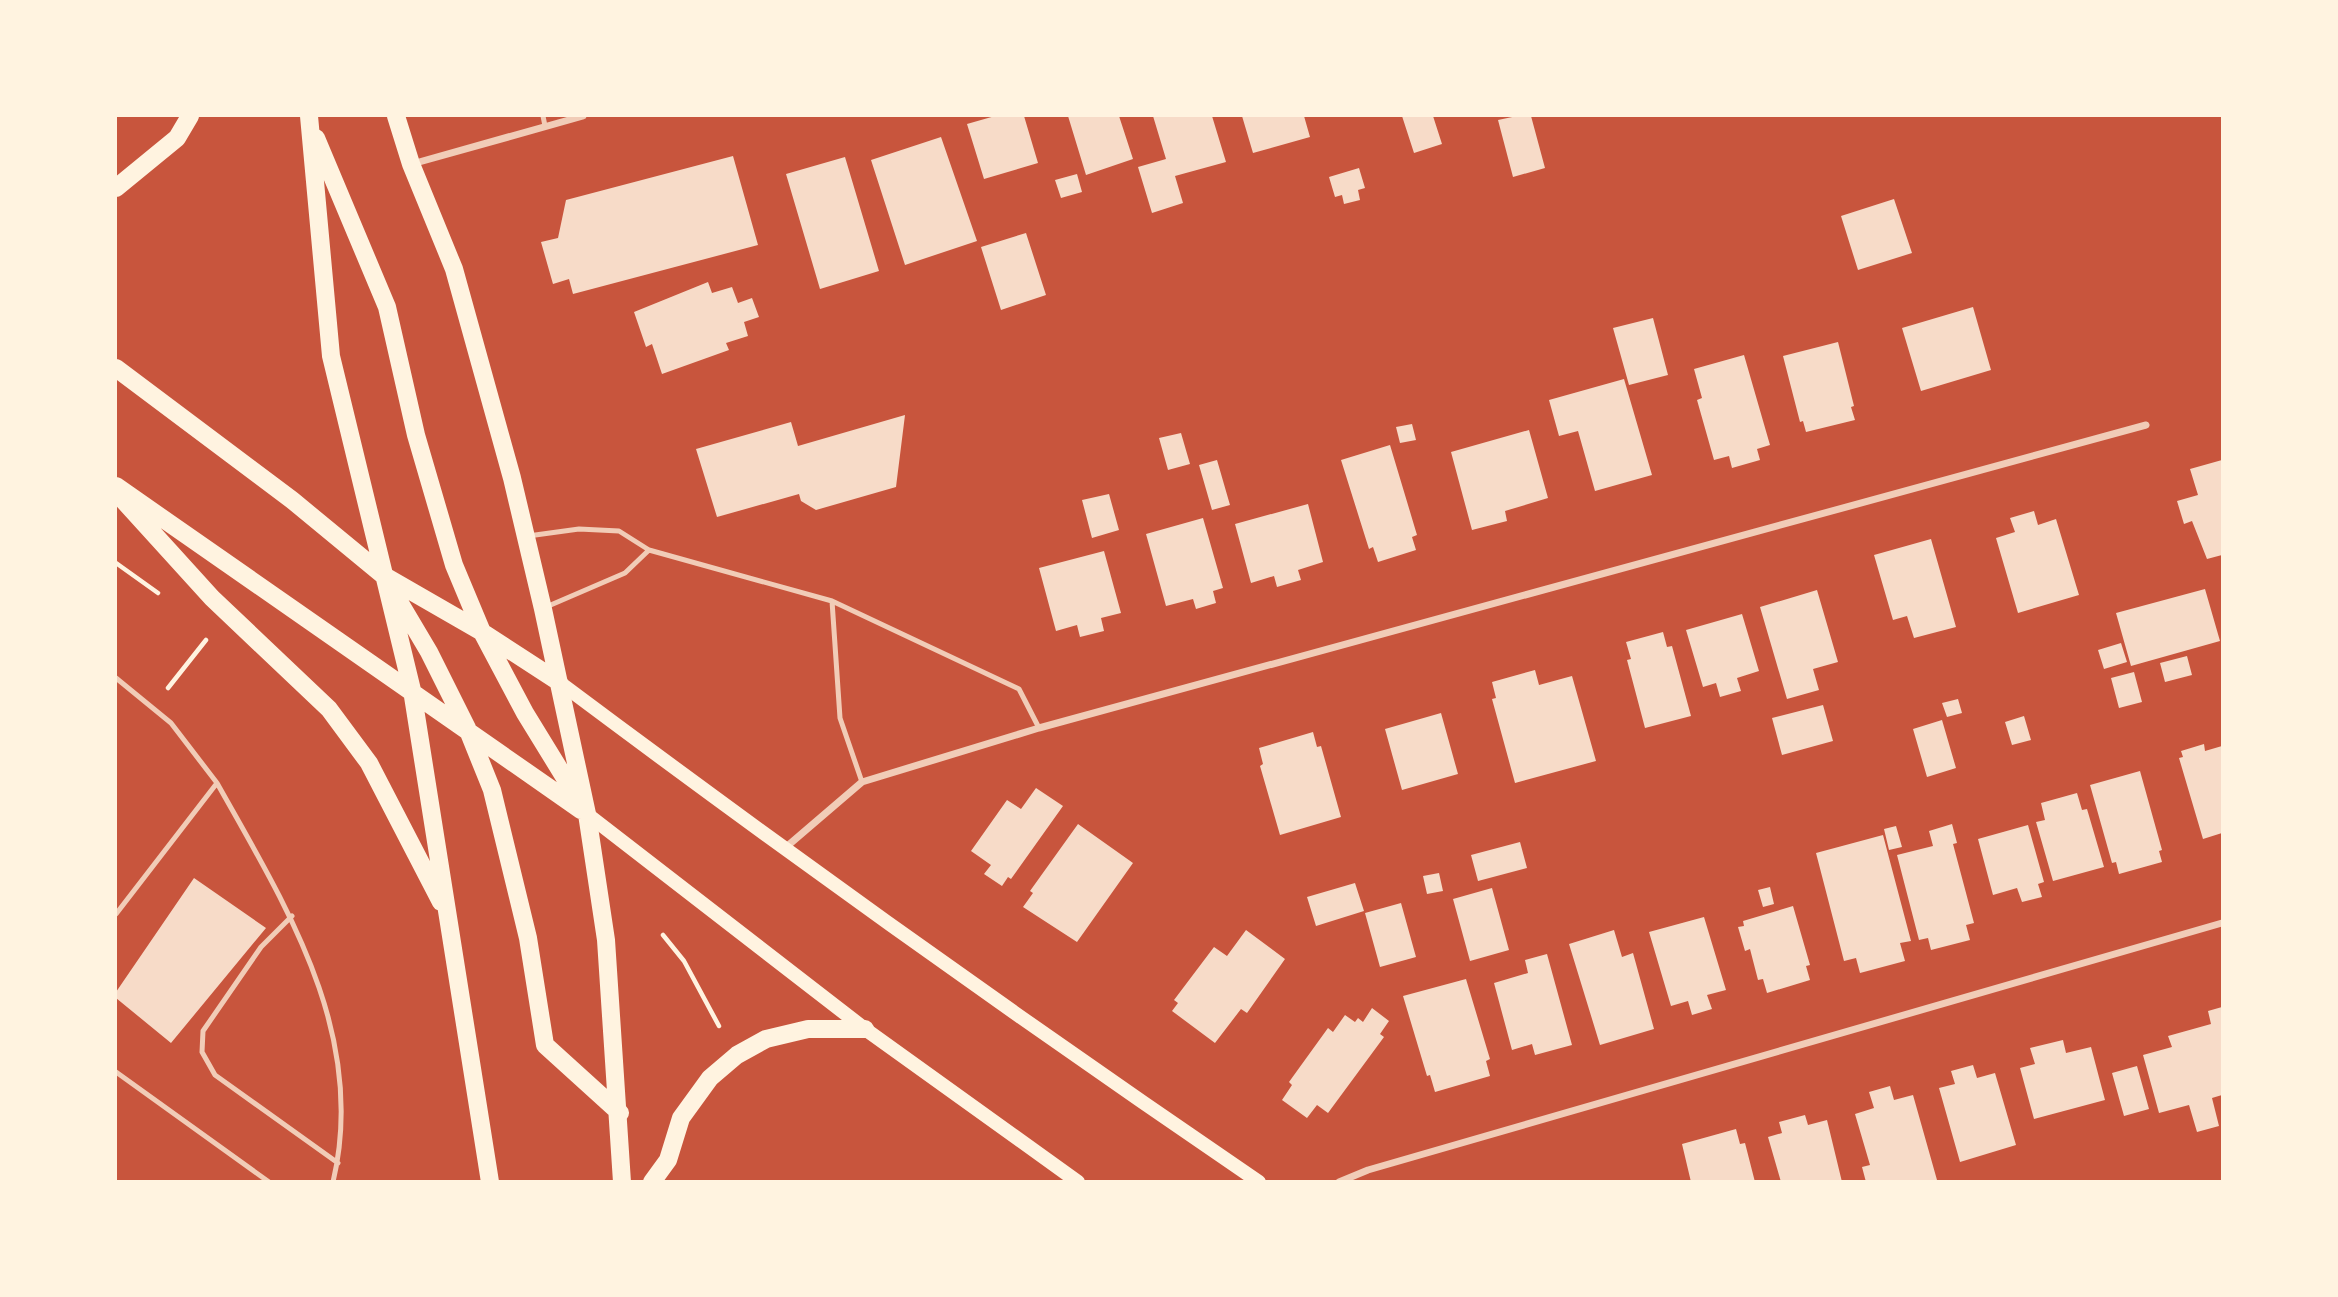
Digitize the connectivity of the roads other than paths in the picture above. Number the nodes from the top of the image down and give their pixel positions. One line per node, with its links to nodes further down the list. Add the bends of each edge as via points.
1 (190, 116): 8 (main road, via 177,138)
2 (396, 116): 7 (main road)
3 (543, 116): 6 (lane)
4 (583, 116): 6 (street)
5 (309, 119): 15 (main road, via 331,356); 18 (main road, via 387,307 416,435 454,565)
6 (545, 126): 7 (street)
7 (411, 164): 13 (main road, via 454,270)
8 (116, 188)
9 (116, 368): 15 (main road, via 292,500)
10 (2146, 425): 23 (street)
11 (116, 486): 21 (main road)
12 (116, 492): 30 (main road, via 212,598 328,709 369,763)
13 (526, 537): 14 (lane, via 579,529 619,531); 17 (main road)
14 (649, 550): 16 (lane); 17 (lane, via 625,573)
15 (383, 575): 18 (main road); 21 (main road); 22 (main road)
16 (832, 601): 23 (lane, via 1019,689); 24 (lane, via 840,718)
17 (543, 609): 20 (main road)
18 (482, 632): 20 (main road); 26 (main road)
19 (116, 678): 25 (lane, via 171,723)
20 (559, 682): 26 (main road); 27 (main road)
21 (412, 690): 22 (main road); 30 (main road)
22 (467, 728): 26 (main road); 34 (main road, via 492,790 509,855 545,1045)
23 (1039, 728): 24 (street)
24 (862, 782): 27 (street)
25 (218, 783): 28 (lane); 29 (lane)
26 (587, 814): 32 (main road); 34 (main road, via 606,940)
27 (783, 850): 42 (main road, via 1038,1032)
28 (116, 914)
29 (292, 916): 35 (lane, via 328,1009 343,1110); 35 (lane, via 261,947 203,1031 202,1052 215,1075)
30 (449, 918): 38 (main road)
31 (2222, 923): 43 (street)
32 (865, 1030): 40 (main road, via 808,1029 766,1040 737,1055 710,1077 681,1118 668,1160); 41 (main road)
33 (116, 1072): 36 (lane)
34 (620, 1113): 39 (main road)
35 (338, 1163): 37 (lane)
36 (266, 1181)
37 (333, 1181)
38 (490, 1181)
39 (622, 1181)
40 (652, 1181)
41 (1078, 1181)
42 (1259, 1181)
43 (1339, 1181)

